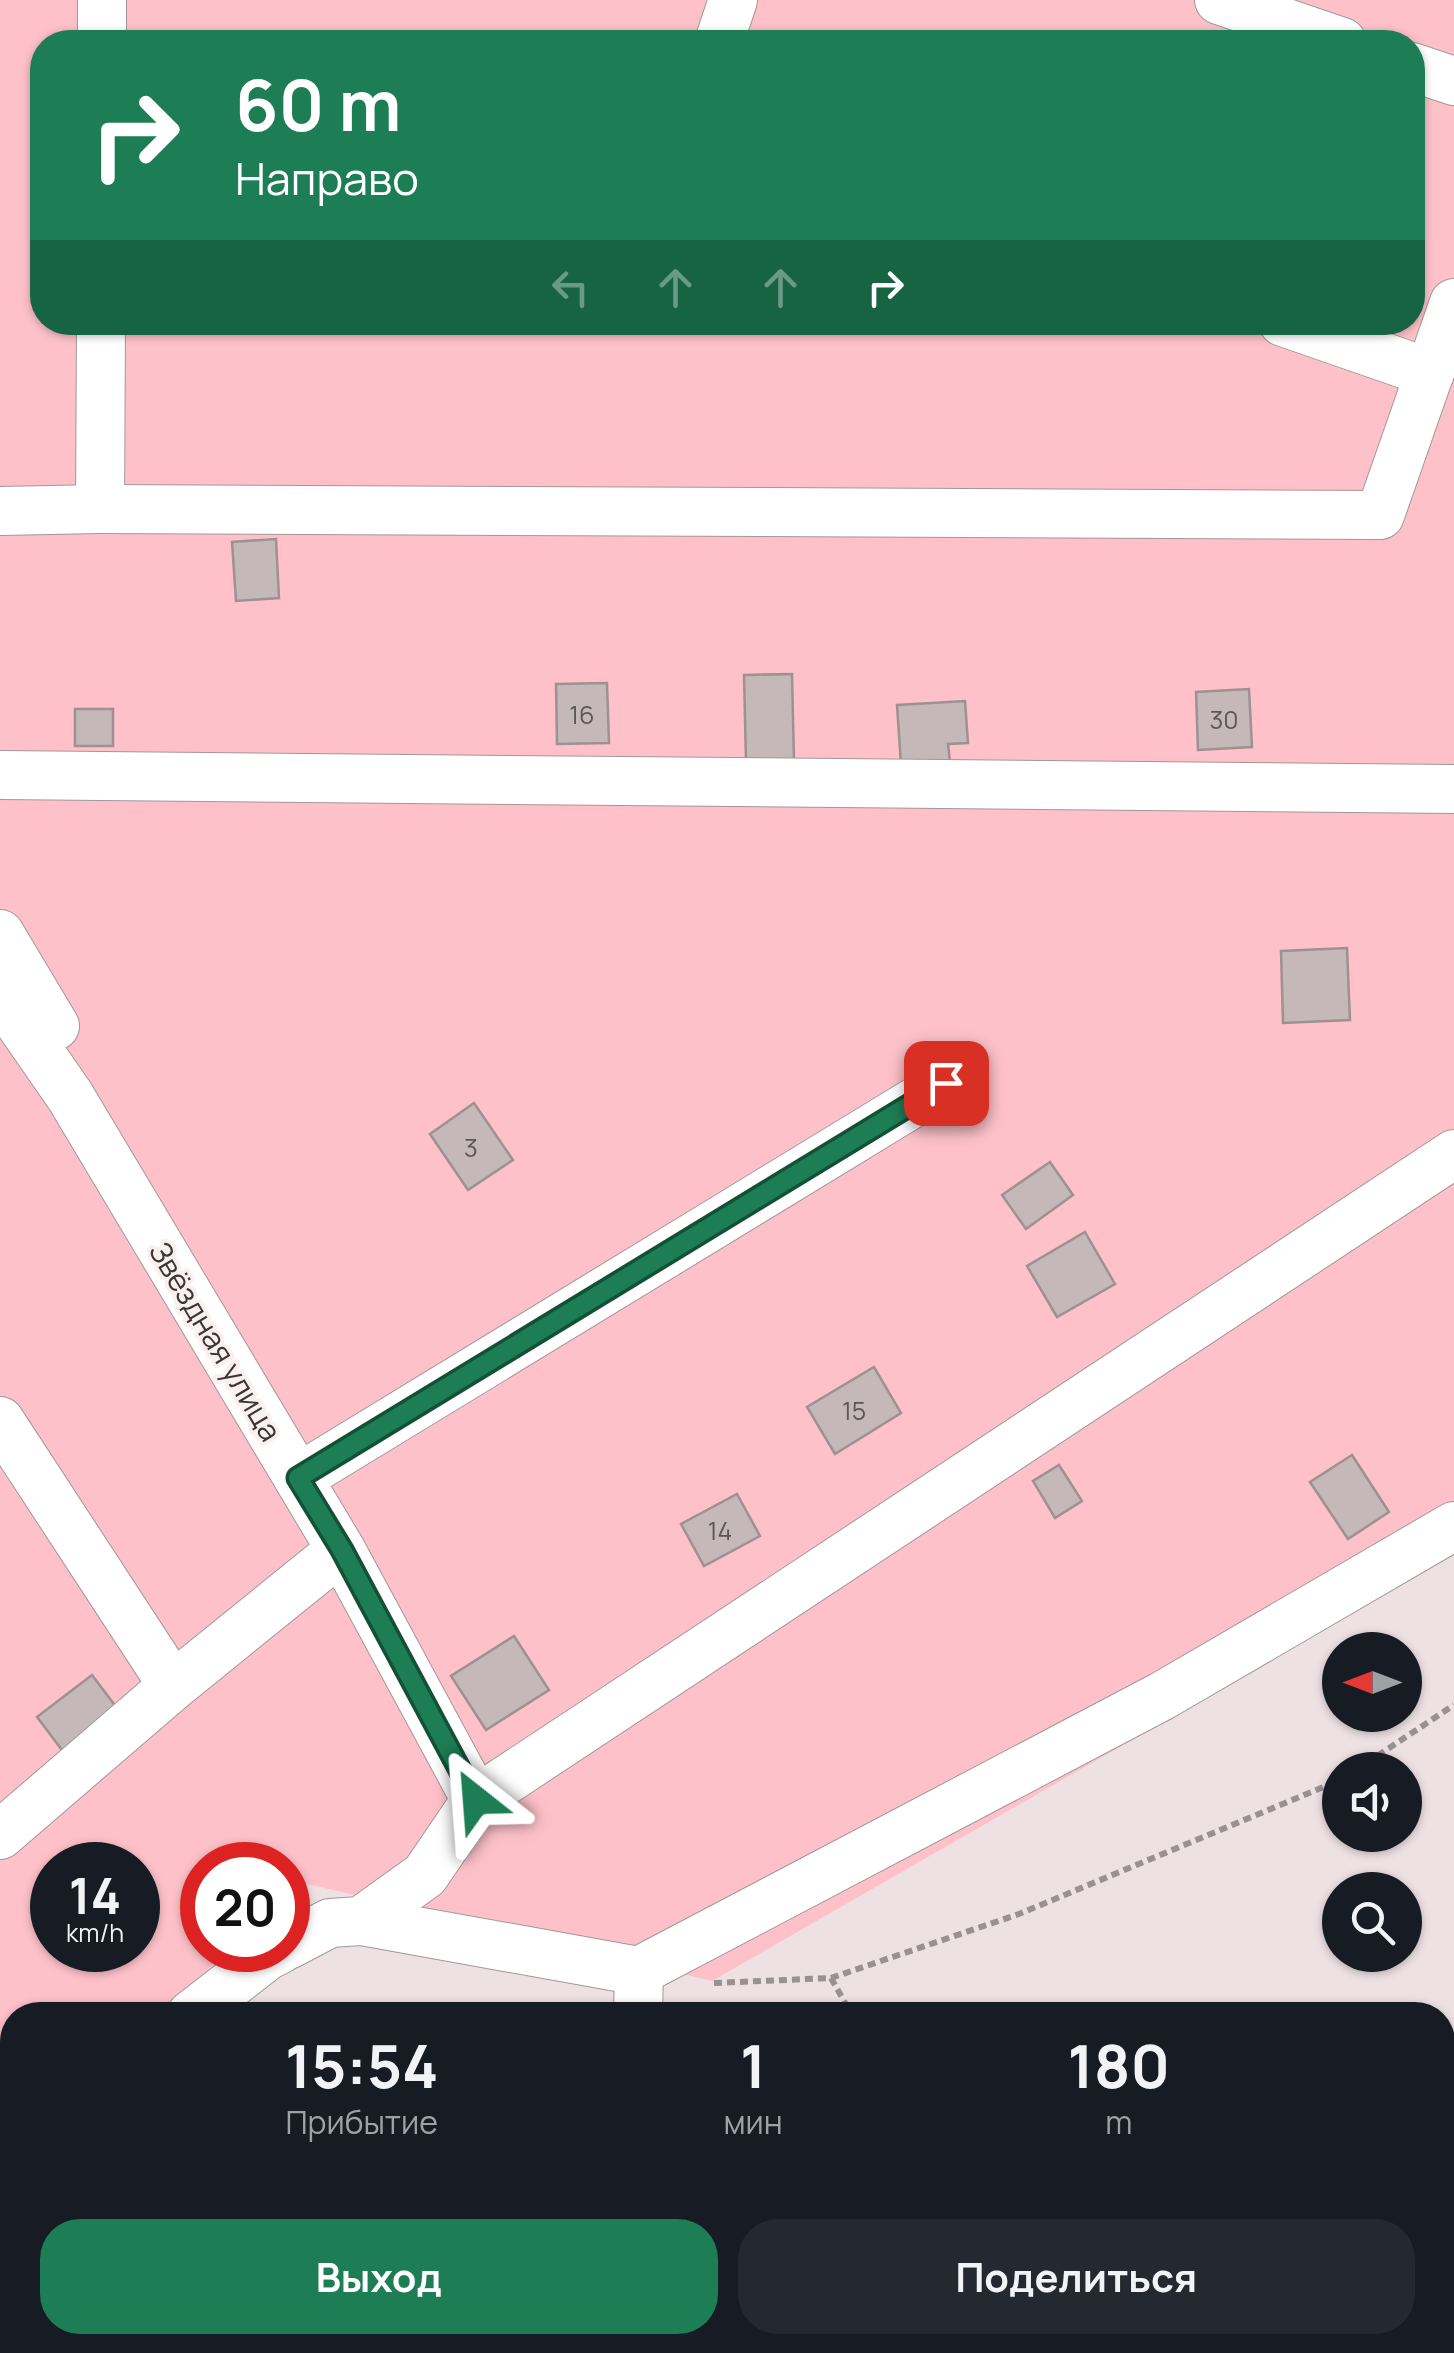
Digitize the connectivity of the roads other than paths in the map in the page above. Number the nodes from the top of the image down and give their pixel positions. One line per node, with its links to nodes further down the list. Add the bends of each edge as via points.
1 (102, 0): 4 (street)
2 (734, 0): 5 (street)
3 (1219, 0): 6 (street)
4 (102, 30)
5 (723, 30)
6 (1307, 30)
7 (1425, 71): 8 (street)
8 (1454, 81)
9 (1454, 303): 12 (street)
10 (101, 335): 13 (street)
11 (1320, 335): 12 (street)
12 (1430, 373): 13 (street, via 1380,515)
13 (100, 509): 14 (street)
14 (0, 511)
15 (0, 775): 16 (street)
16 (1454, 789)
17 (0, 934): 20 (street, via 65,1043)
18 (0, 995): 20 (street, Звёздная улица)
19 (946, 1083): 23 (street)
20 (70, 1096): 23 (street, Звёздная улица)
21 (1454, 1154): 27 (street)
22 (0, 1421): 26 (street)
23 (298, 1478): 25 (street, Звёздная улица)
24 (1454, 1526): 32 (street)
25 (342, 1550): 26 (street); 27 (street, Звёздная улица)
26 (174, 1686): 28 (street)
27 (476, 1800): 29 (street, via 425,1875)
28 (0, 1835)
29 (362, 1921): 30 (street, via 330,1922); 32 (street)
30 (310, 1933)
31 (246, 1972): 33 (street)
32 (638, 1993)
33 (208, 2002)

